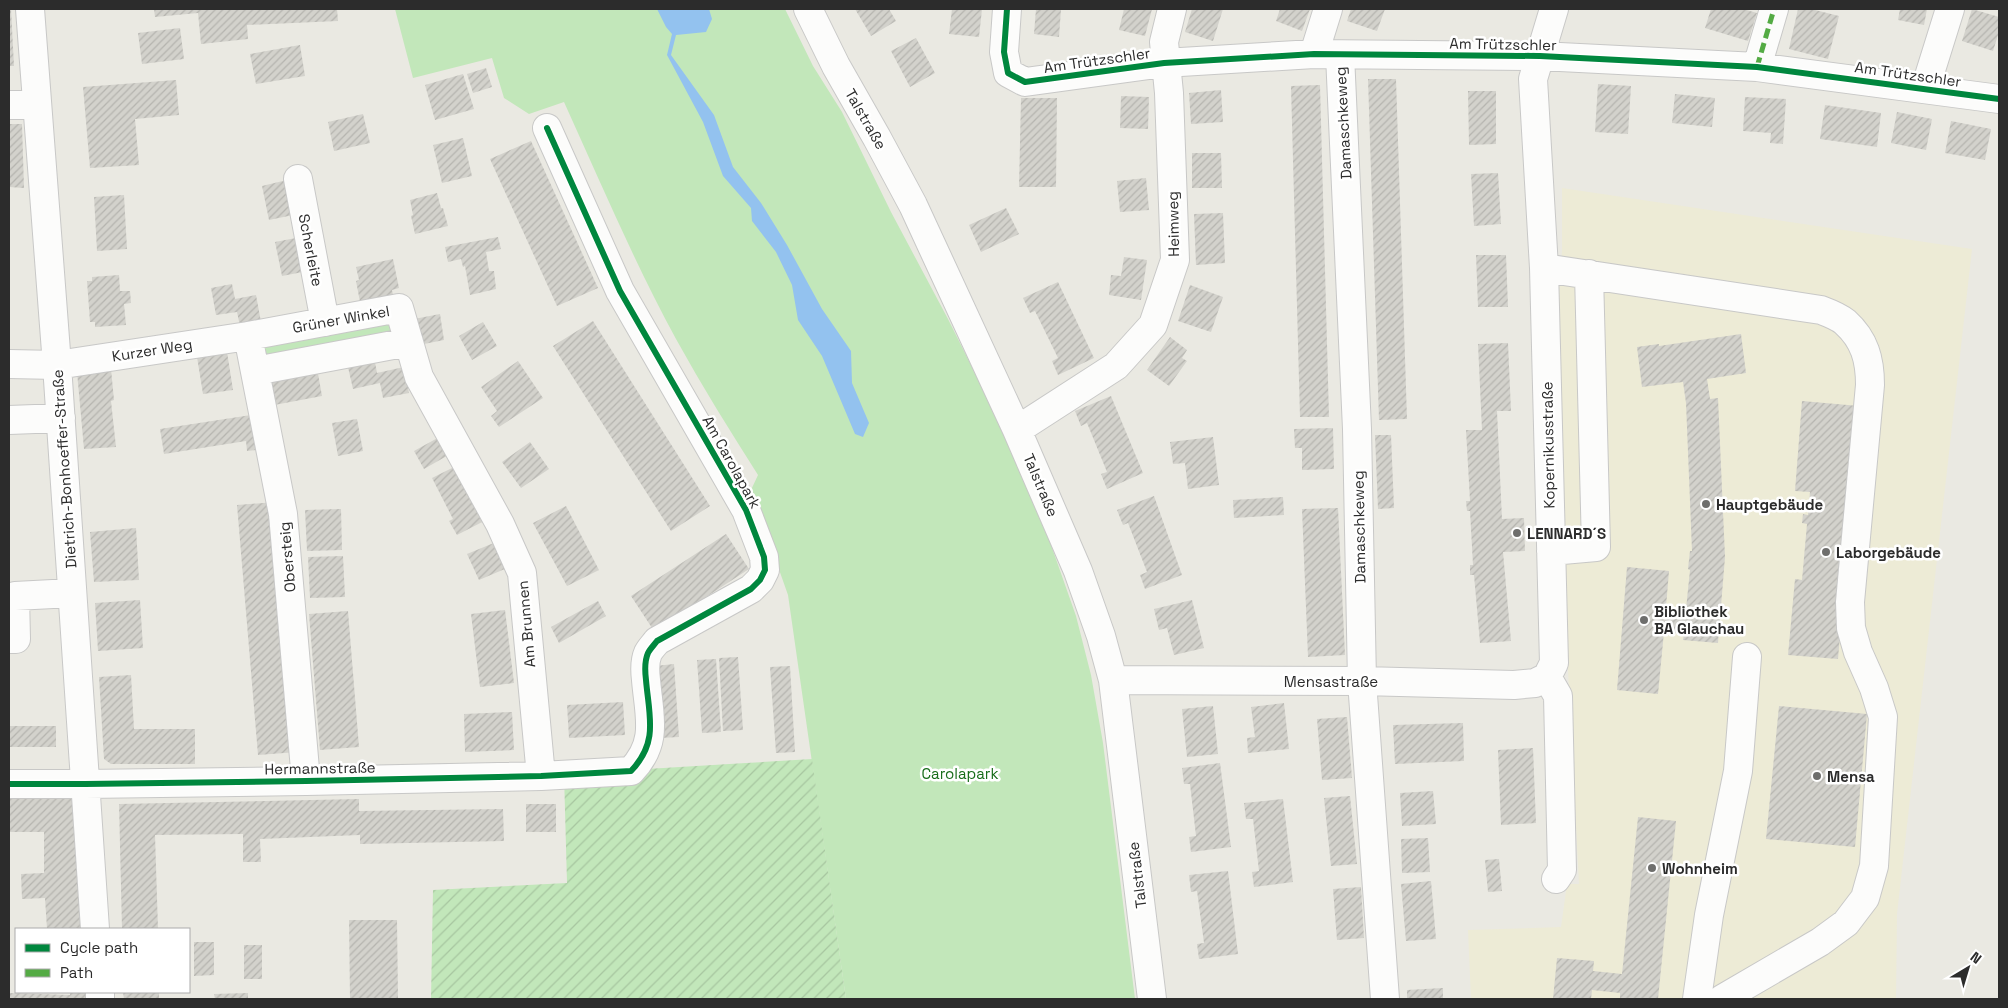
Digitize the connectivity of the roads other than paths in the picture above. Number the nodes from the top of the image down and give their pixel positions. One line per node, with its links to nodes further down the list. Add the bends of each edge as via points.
1 (30, 9): 16 (street, Dietrich-Bonhoeffer-Straße)
2 (808, 9): 30 (street, Talstraße, via 913,205)
3 (1007, 9): 11 (street, Am Trützschler, via 1004,52 1008,73 1024,82)
4 (1172, 9): 11 (street, Heimweg, via 1164,42)
5 (1328, 9): 9 (street, Damaschkeweg)
6 (1554, 9): 10 (street, Kopernikusstraße)
7 (1774, 9): 12 (street)
8 (1950, 9): 13 (street)
9 (1327, 55): 10 (street, Am Trützschler); 11 (street, Am Trützschler); 37 (street, Damaschkeweg, via 1357,429)
10 (1540, 56): 12 (street, Am Trützschler); 19 (street, Kopernikusstraße, via 1533,79)
11 (1164, 63): 30 (street, Heimweg, via 1169,93 1175,260 1153,325 1116,366)
12 (1757, 67): 13 (street, Am Trützschler)
13 (1925, 89): 14 (street, Am Trützschler)
14 (1999, 100)
15 (9, 105): 16 (street)
16 (36, 105): 25 (street, Dietrich-Bonhoeffer-Straße)
17 (547, 128): 38 (street, Am Carolapark, via 620,291 746,510 764,557 765,570 751,589 657,641 648,653 644,667 650,735 647,750)
18 (298, 179): 21 (street, Scherleite)
19 (1544, 268): 20 (street); 31 (street, Kopernikusstraße)
20 (1589, 274): 31 (street, via 1596,547); 48 (street, via 1821,310 1845,322 1863,344 1870,364 1850,628 1883,717 1874,866 1866,898 1846,923 1820,942)
21 (325, 322): 22 (street, Grüner Winkel); 23 (street, Grüner Winkel, via 399,308)
22 (248, 336): 25 (street, Kurzer Weg); 26 (street, Obersteig)
23 (409, 342): 26 (street); 27 (street, Grüner Winkel, via 419,377)
24 (9, 364): 25 (street, Kurzer Weg)
25 (57, 365): 28 (street, Dietrich-Bonhoeffer-Straße)
26 (255, 372): 40 (street, Obersteig, via 283,514)
27 (433, 403): 39 (street, Am Brunnen, via 500,524 522,573)
28 (61, 418): 29 (street); 32 (street, Dietrich-Bonhoeffer-Straße)
29 (9, 420)
30 (1017, 430): 36 (street, Talstraße, via 1078,571)
31 (1551, 551): 35 (street, Kopernikusstraße, via 1554,663)
32 (72, 593): 33 (street, via 15,596 16,639); 42 (street, Dietrich-Bonhoeffer-Straße)
33 (9, 639)
34 (1747, 657): 47 (street, via 1738,771 1709,915)
35 (1547, 677): 37 (street, Mensastraße, via 1535,683 1514,685); 43 (street, via 1558,696 1562,870)
36 (1113, 680): 37 (street, Mensastraße); 45 (street, Talstraße)
37 (1362, 681): 46 (street, Damaschkeweg)
38 (632, 771): 39 (street, Hermannstraße)
39 (541, 776): 40 (street, Hermannstraße)
40 (306, 781): 42 (street, Hermannstraße)
41 (9, 784): 42 (street, Hermannstraße)
42 (85, 784): 44 (street, Dietrich-Bonhoeffer-Straße)
43 (1556, 879)
44 (95, 928)
45 (1152, 999)
46 (1384, 999)
47 (1697, 999)
48 (1722, 999)

